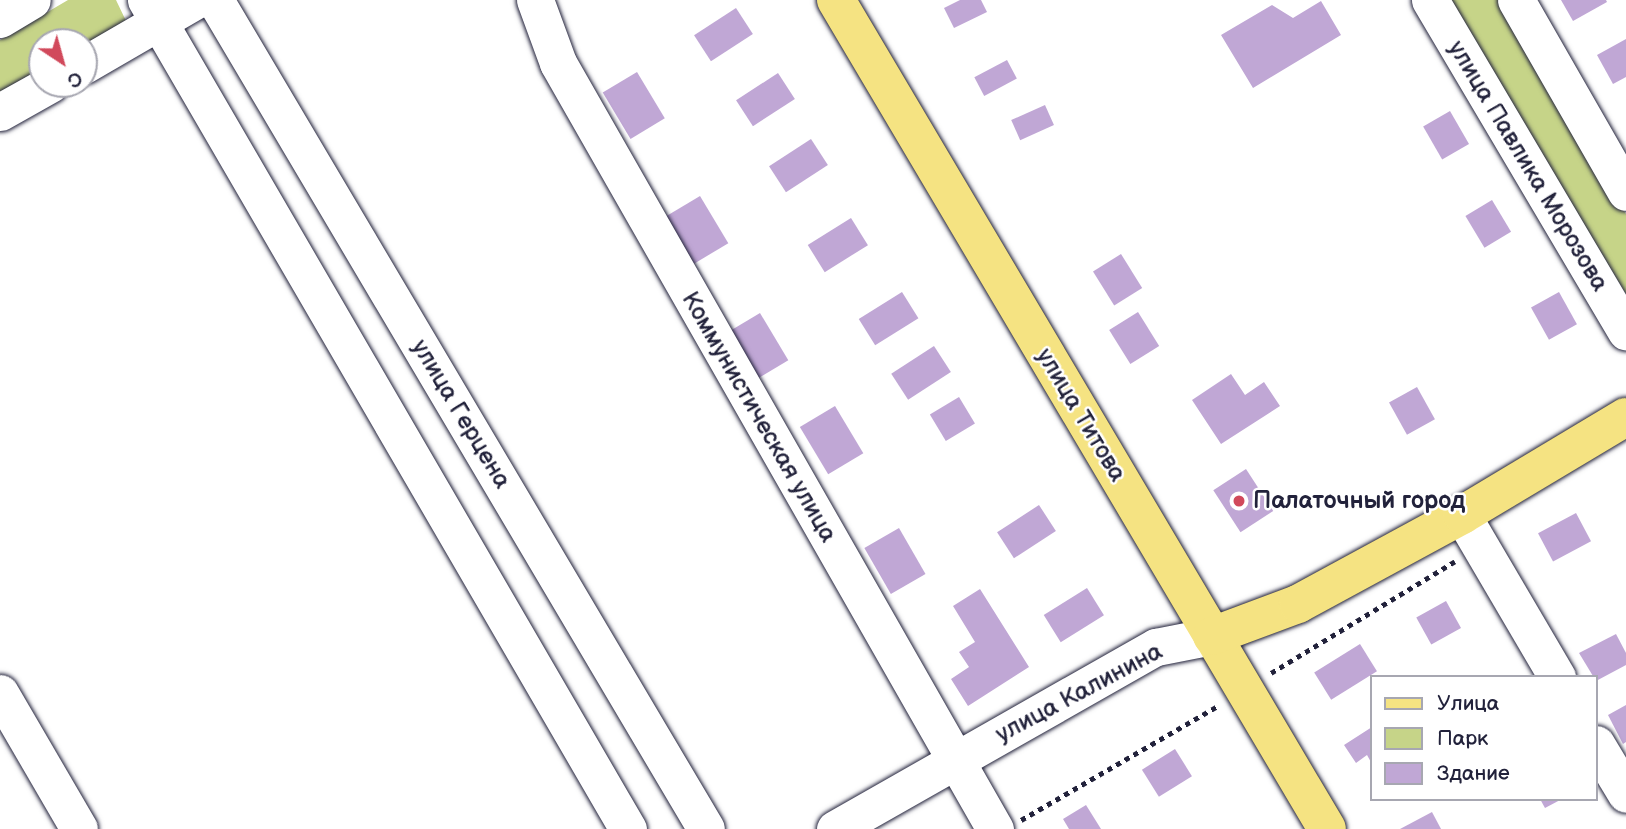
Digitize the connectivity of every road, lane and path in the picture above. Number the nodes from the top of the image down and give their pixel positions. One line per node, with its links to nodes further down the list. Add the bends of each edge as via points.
1 (32, 0): 9 (street)
2 (196, 0): 8 (street)
3 (215, 0): 28 (street, улица Герцена)
4 (535, 0): 23 (street, Коммунистическая улица, via 558,63)
5 (836, 0): 17 (main road, улица Титова)
6 (1430, 0): 14 (street, улица Павлика Морозова)
7 (1516, 0): 13 (street)
8 (152, 11): 10 (street); 27 (street)
9 (0, 19)
10 (98, 54)
11 (28, 97): 12 (street)
12 (0, 113)
13 (1626, 192)
14 (1626, 331)
15 (1626, 417): 16 (main road, улица Калинина)
16 (1471, 531): 17 (main road, улица Калинина); 18 (path); 19 (street)
17 (1212, 636): 23 (street, улица Калинина, via 1156,647); 30 (main road, улица Титова)
18 (1267, 675)
19 (1556, 675)
20 (0, 693): 26 (street)
21 (1219, 705): 25 (path)
22 (1598, 747): 24 (street)
23 (954, 760): 25 (street, Коммунистическая улица); 29 (street, улица Калинина)
24 (1626, 794)
25 (1006, 826)
26 (79, 829)
27 (628, 829)
28 (706, 829)
29 (835, 829)
30 (1327, 829)

